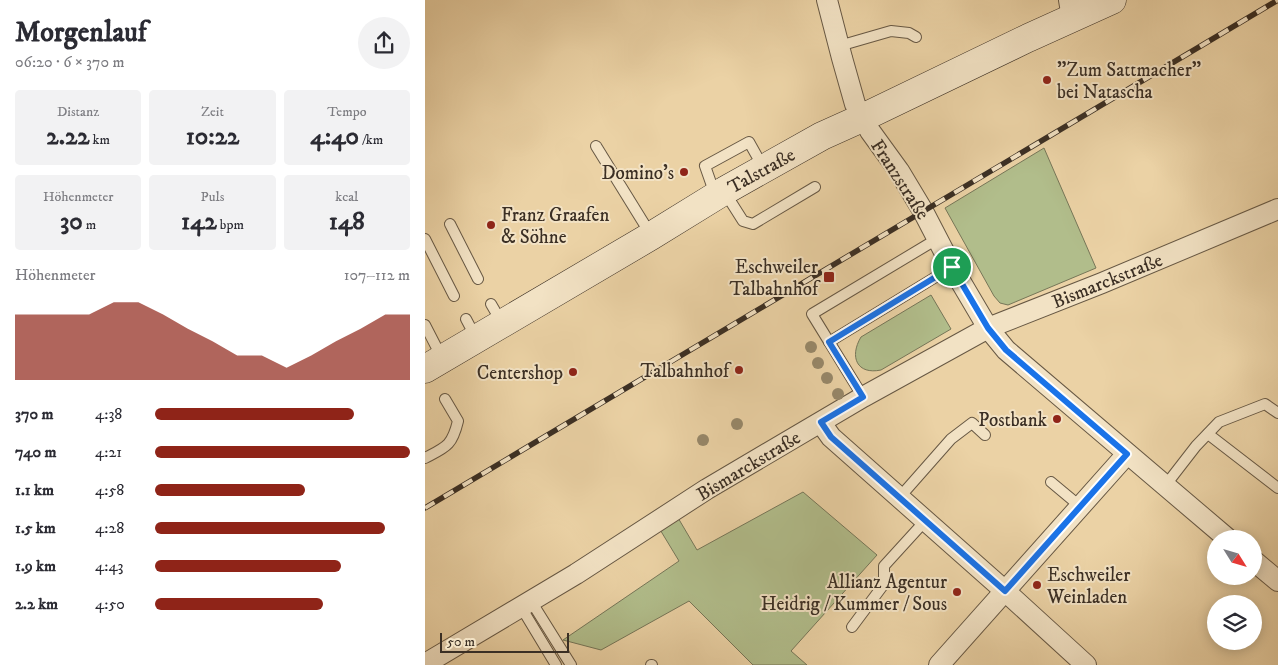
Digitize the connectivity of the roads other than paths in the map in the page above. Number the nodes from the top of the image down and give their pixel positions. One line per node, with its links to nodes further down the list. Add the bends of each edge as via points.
1 (827, 0): 5 (street, Franzstraße)
2 (1111, 0): 3 (main road, Talstraße)
3 (1070, 9): 6 (main road, Talstraße)
4 (916, 38): 5 (lane, via 909,33 891,31)
5 (839, 46): 6 (street, Franzstraße, via 850,90)
6 (862, 118): 9 (main road, Talstraße); 14 (street, Franzstraße, via 899,171)
7 (596, 146): 12 (lane)
8 (815, 187): 9 (lane, via 753,224 743,221)
9 (721, 192): 12 (main road, Talstraße)
10 (1278, 209): 19 (street, Bismarckstraße)
11 (450, 224): 16 (lane)
12 (651, 236): 21 (main road, Talstraße, via 471,329)
13 (425, 239): 17 (lane)
14 (937, 239): 15 (street, Franzstraße); 20 (lane, via 812,314)
15 (952, 267): 19 (street, Franzstraße); 20 (lane)
16 (477, 279)
17 (454, 296)
18 (425, 325): 21 (lane)
19 (988, 328): 22 (street, Bismarckstraße); 28 (street, Franzstraße, via 1006,350)
20 (829, 342): 22 (lane)
21 (434, 364)
22 (863, 397): 25 (street, Bismarckstraße)
23 (445, 399): 29 (lane, via 458,421 455,434 446,447)
24 (1278, 413): 26 (lane, via 1265,404 1219,422)
25 (821, 422): 33 (street, via 831,437); 40 (street, Bismarckstraße, via 707,489)
26 (1208, 434): 31 (lane); 32 (lane)
27 (985, 435): 33 (lane, via 972,423 951,439)
28 (1127, 454): 31 (street, Franzstraße); 34 (street)
29 (425, 458)
30 (1051, 482): 34 (lane)
31 (1165, 486): 36 (street, Franzstraße)
32 (1278, 488)
33 (899, 498): 35 (street)
34 (1081, 507): 39 (street)
35 (925, 521): 39 (street); 41 (lane, via 884,566 884,584)
36 (1217, 530)
37 (1263, 568): 38 (street)
38 (1278, 581)
39 (1005, 591): 45 (street); 46 (street)
40 (526, 604): 42 (street, Bismarckstraße); 43 (lane); 44 (lane)
41 (852, 627)
42 (425, 664)
43 (556, 665)
44 (571, 665)
45 (939, 665)
46 (1086, 665)

